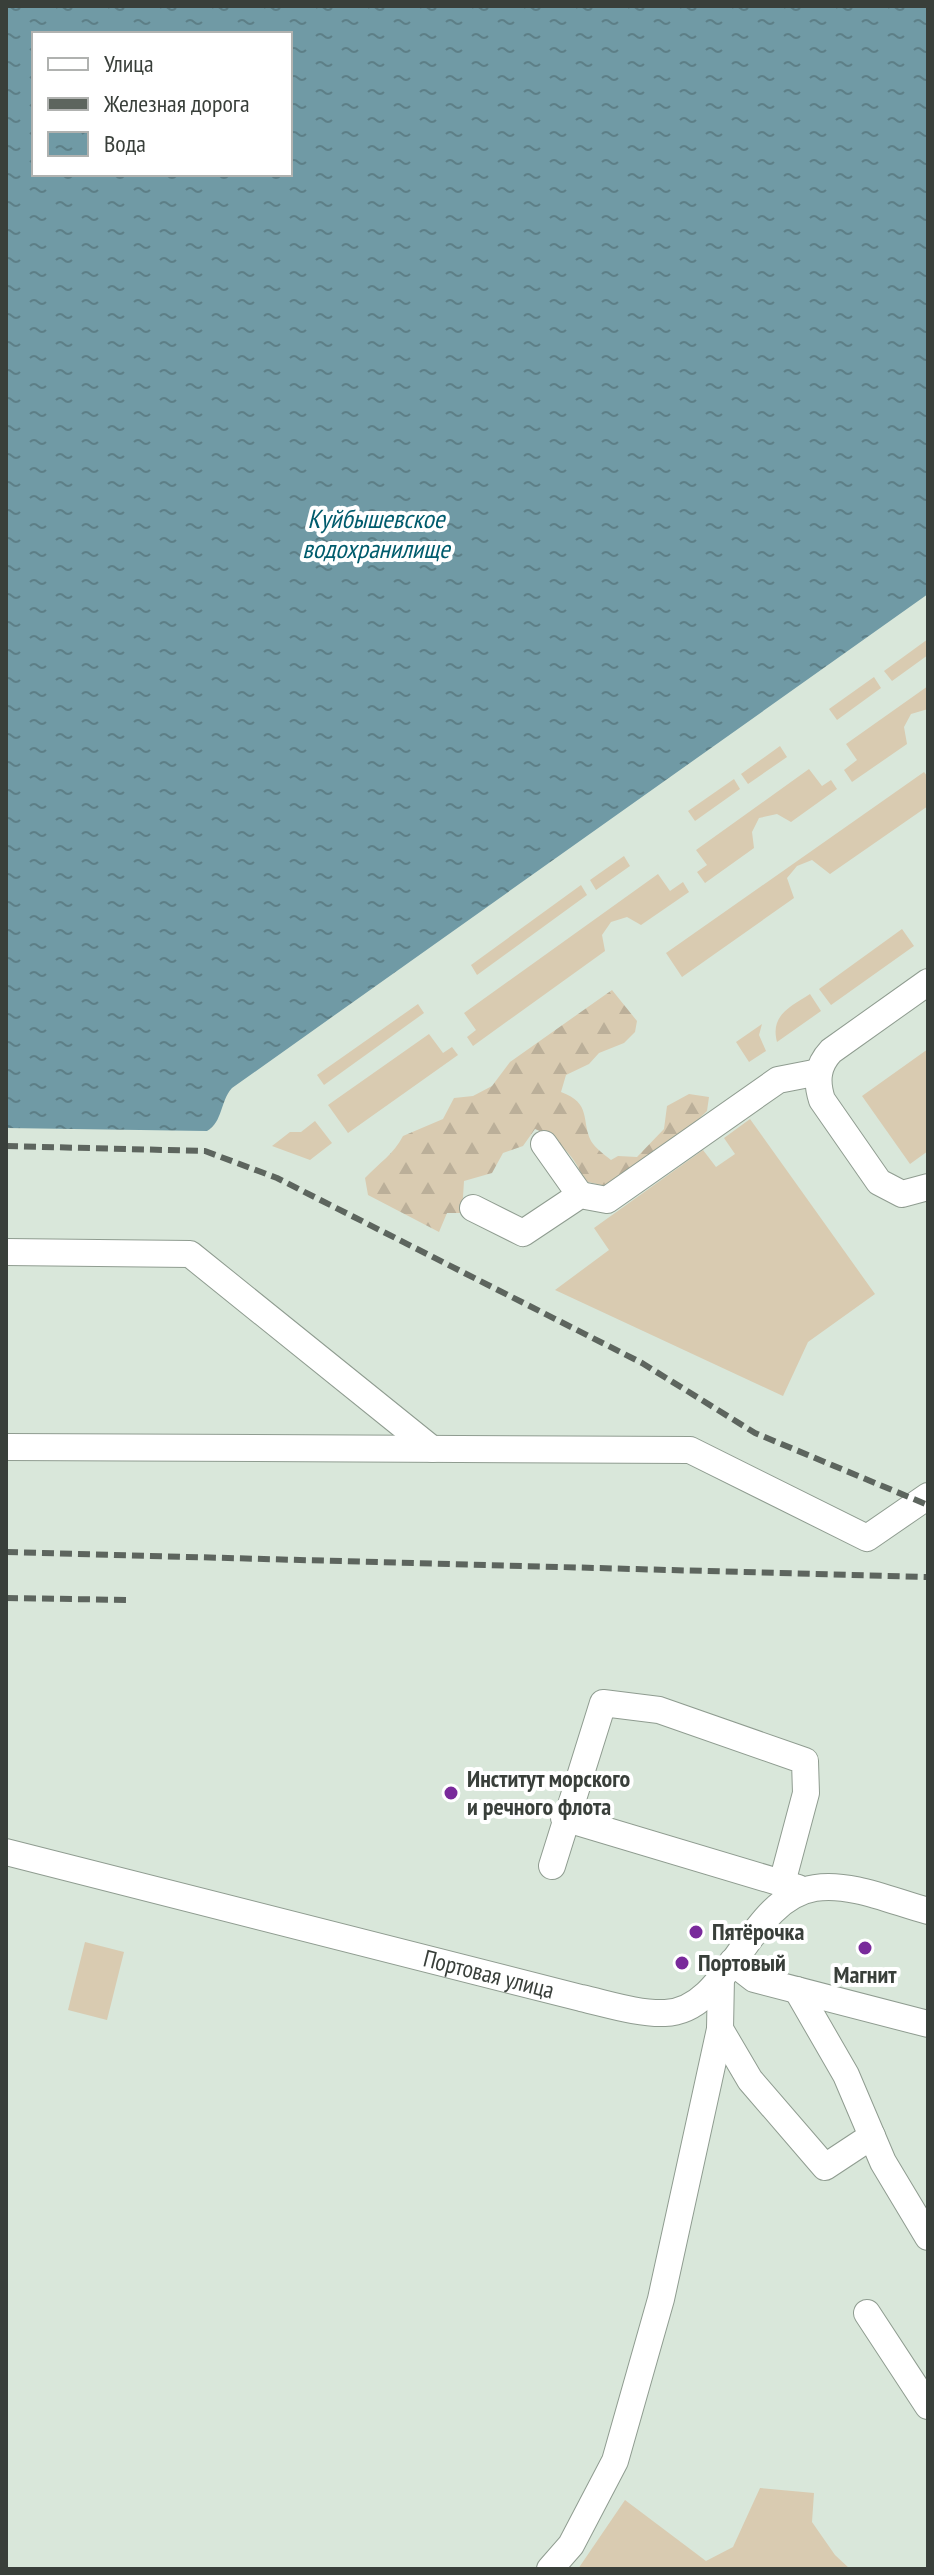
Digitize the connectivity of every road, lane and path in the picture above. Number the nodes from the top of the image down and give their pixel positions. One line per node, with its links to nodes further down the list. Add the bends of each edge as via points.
1 (928, 982): 2 (street, via 831,1051)
2 (819, 1072): 4 (street, via 822,1100 879,1182 902,1194); 5 (street, via 778,1080 607,1200)
3 (544, 1144): 5 (street)
4 (928, 1187)
5 (580, 1195): 6 (street, via 523,1233)
6 (473, 1208)
7 (6, 1252): 9 (street, via 190,1254)
8 (6, 1447): 9 (street)
9 (432, 1449): 10 (street, via 690,1450 867,1538)
10 (928, 1496)
11 (564, 1818): 13 (street); 14 (street); 14 (street, via 603,1703 659,1710 805,1761 806,1793)
12 (6, 1852): 16 (street, Портовая улица, via 617,2006 666,2013 688,2008)
13 (552, 1866)
14 (793, 1886): 15 (street, via 835,1888); 16 (street, Портовая улица)
15 (928, 1911)
16 (726, 1969): 17 (street); 19 (street)
17 (797, 1990): 18 (street); 20 (street, via 846,2075)
18 (928, 2024)
19 (720, 2029): 20 (street, via 750,2080 825,2167); 24 (street, via 661,2299 615,2461 571,2545)
20 (872, 2136): 21 (street)
21 (928, 2237)
22 (867, 2313): 23 (street)
23 (928, 2406)
24 (550, 2569)

